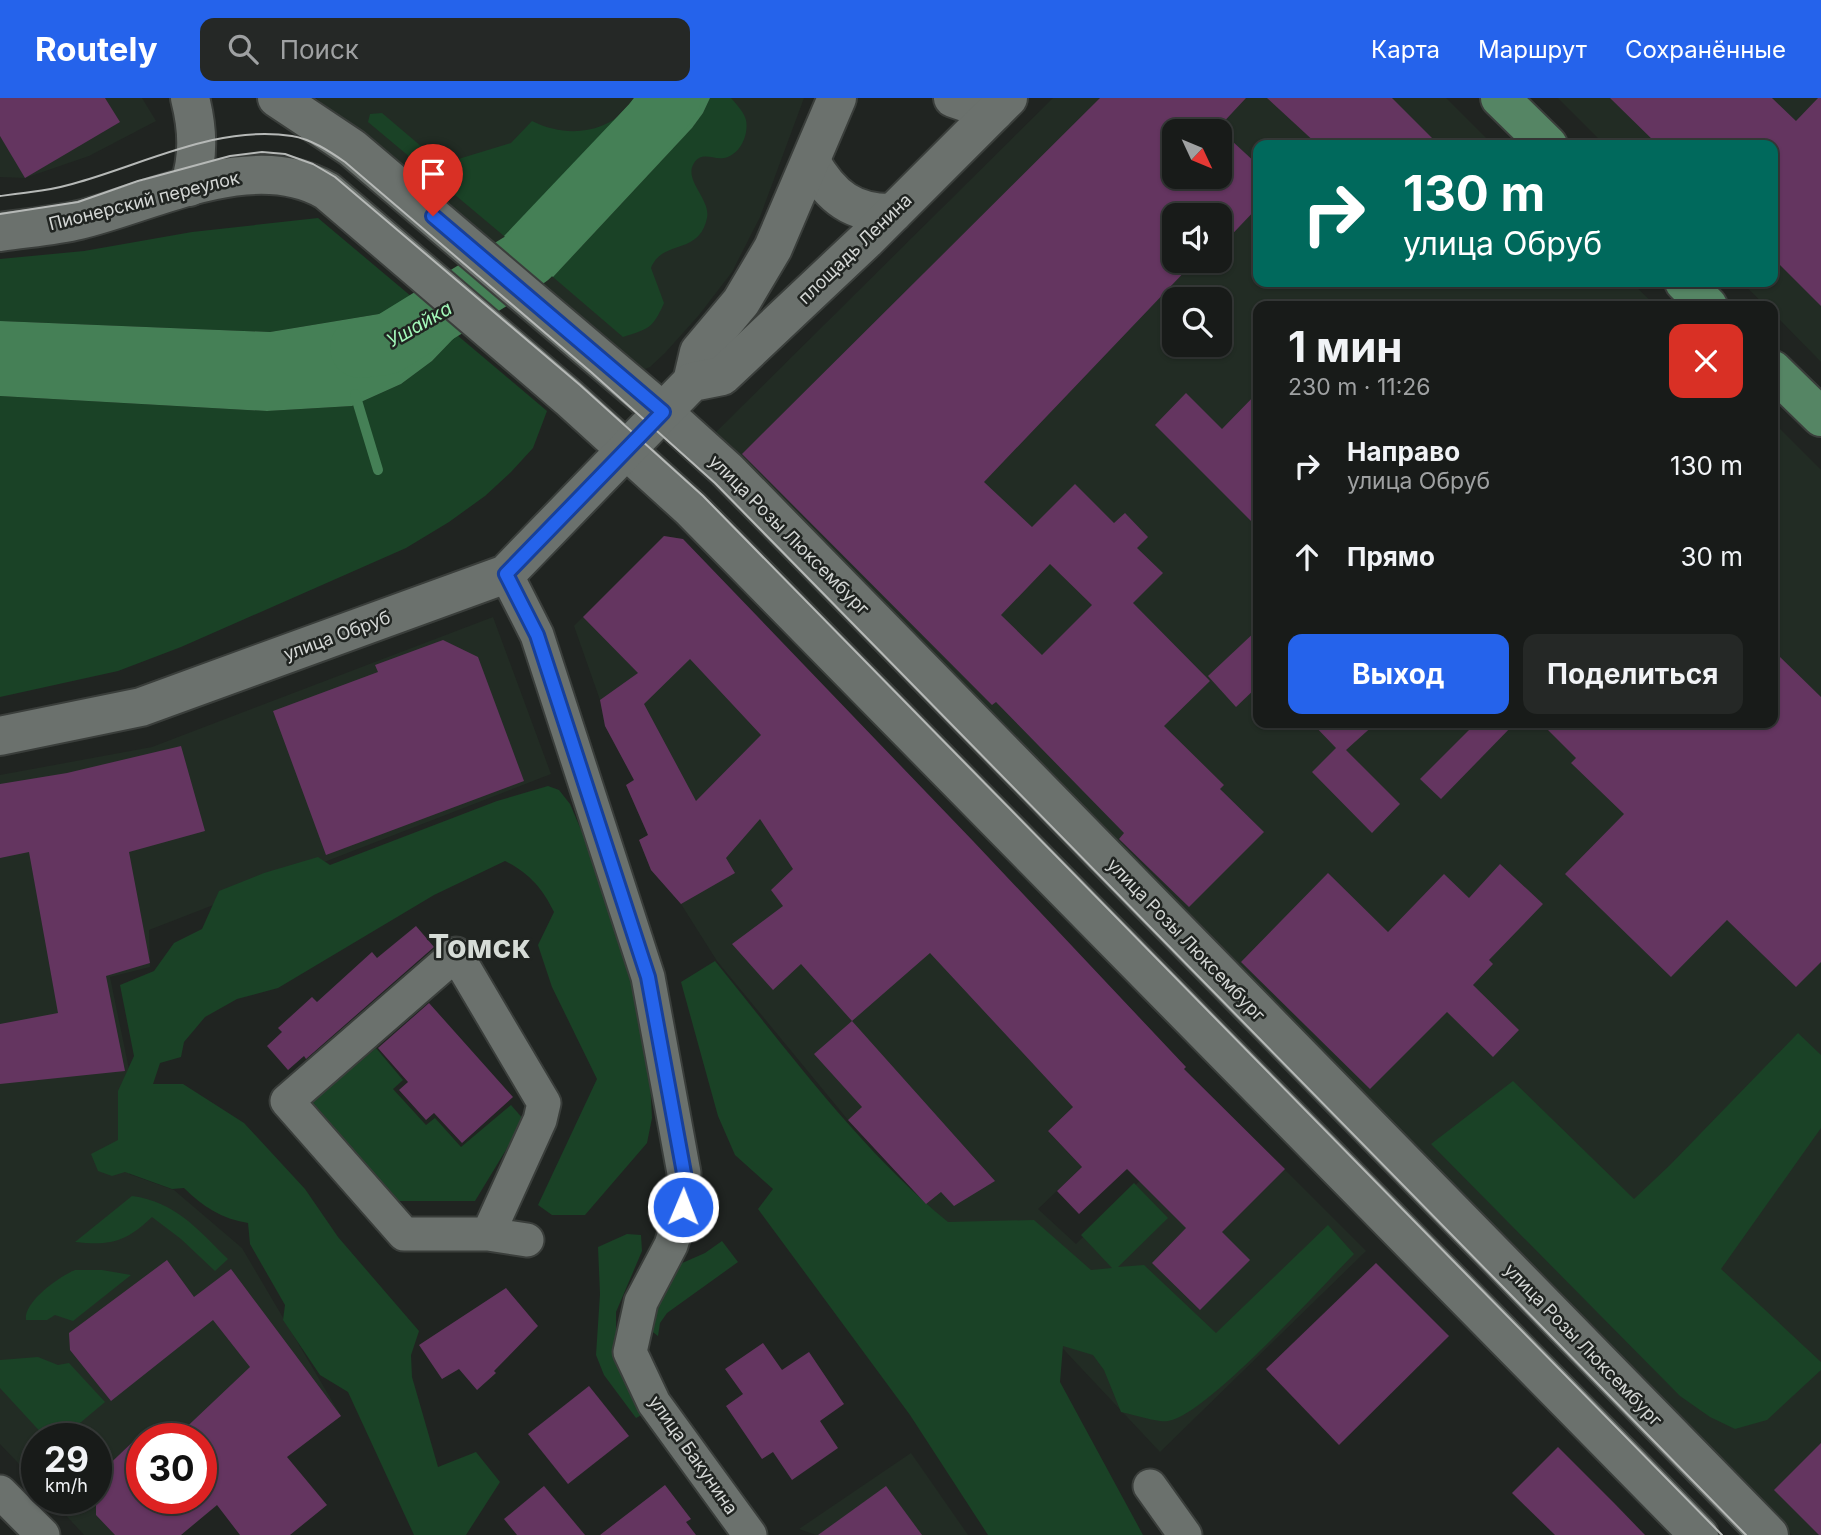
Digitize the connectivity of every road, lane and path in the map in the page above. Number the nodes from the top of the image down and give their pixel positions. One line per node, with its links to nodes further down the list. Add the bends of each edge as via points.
1 (190, 98): 9 (main road, via 198,144)
2 (276, 98): 16 (main road, улица Розы Люксембург, via 352,148)
3 (837, 98): 8 (main road)
4 (953, 98): 6 (main road)
5 (1500, 98): 7 (main road)
6 (1001, 105): 10 (main road, площадь Ленина)
7 (1543, 140)
8 (811, 162): 10 (main road, via 830,189 855,208 873,214); 15 (main road, via 759,274 699,352)
9 (189, 187): 11 (main road, Пионерский переулок, via 79,220); 18 (main road, Пионерский переулок, via 260,175 312,182 327,191)
10 (893, 213): 15 (main road, площадь Ленина, via 722,376)
11 (0, 232)
12 (1689, 287): 13 (main road)
13 (1703, 301)
14 (1778, 375): 17 (main road)
15 (692, 382): 16 (main road)
16 (663, 412): 18 (main road, улица Обруб); 29 (main road, улица Розы Люксембург, via 727,470)
17 (1821, 417)
18 (627, 450): 19 (main road, улица Обруб); 28 (main road, via 691,508)
19 (506, 574): 20 (main road, улица Обруб, via 141,707); 26 (street, улица Бакунина, via 537,635 648,977 684,1173 683,1207 671,1245 641,1302 630,1352 654,1404)
20 (0, 736)
21 (488, 1234): 21 (street, via 404,1234 287,1101 456,954 544,1103); 22 (street)
22 (527, 1240)
23 (1150, 1486): 27 (street)
24 (0, 1493): 25 (street)
25 (43, 1535)
26 (750, 1535)
27 (1185, 1535)
28 (1699, 1535)
29 (1769, 1535)

